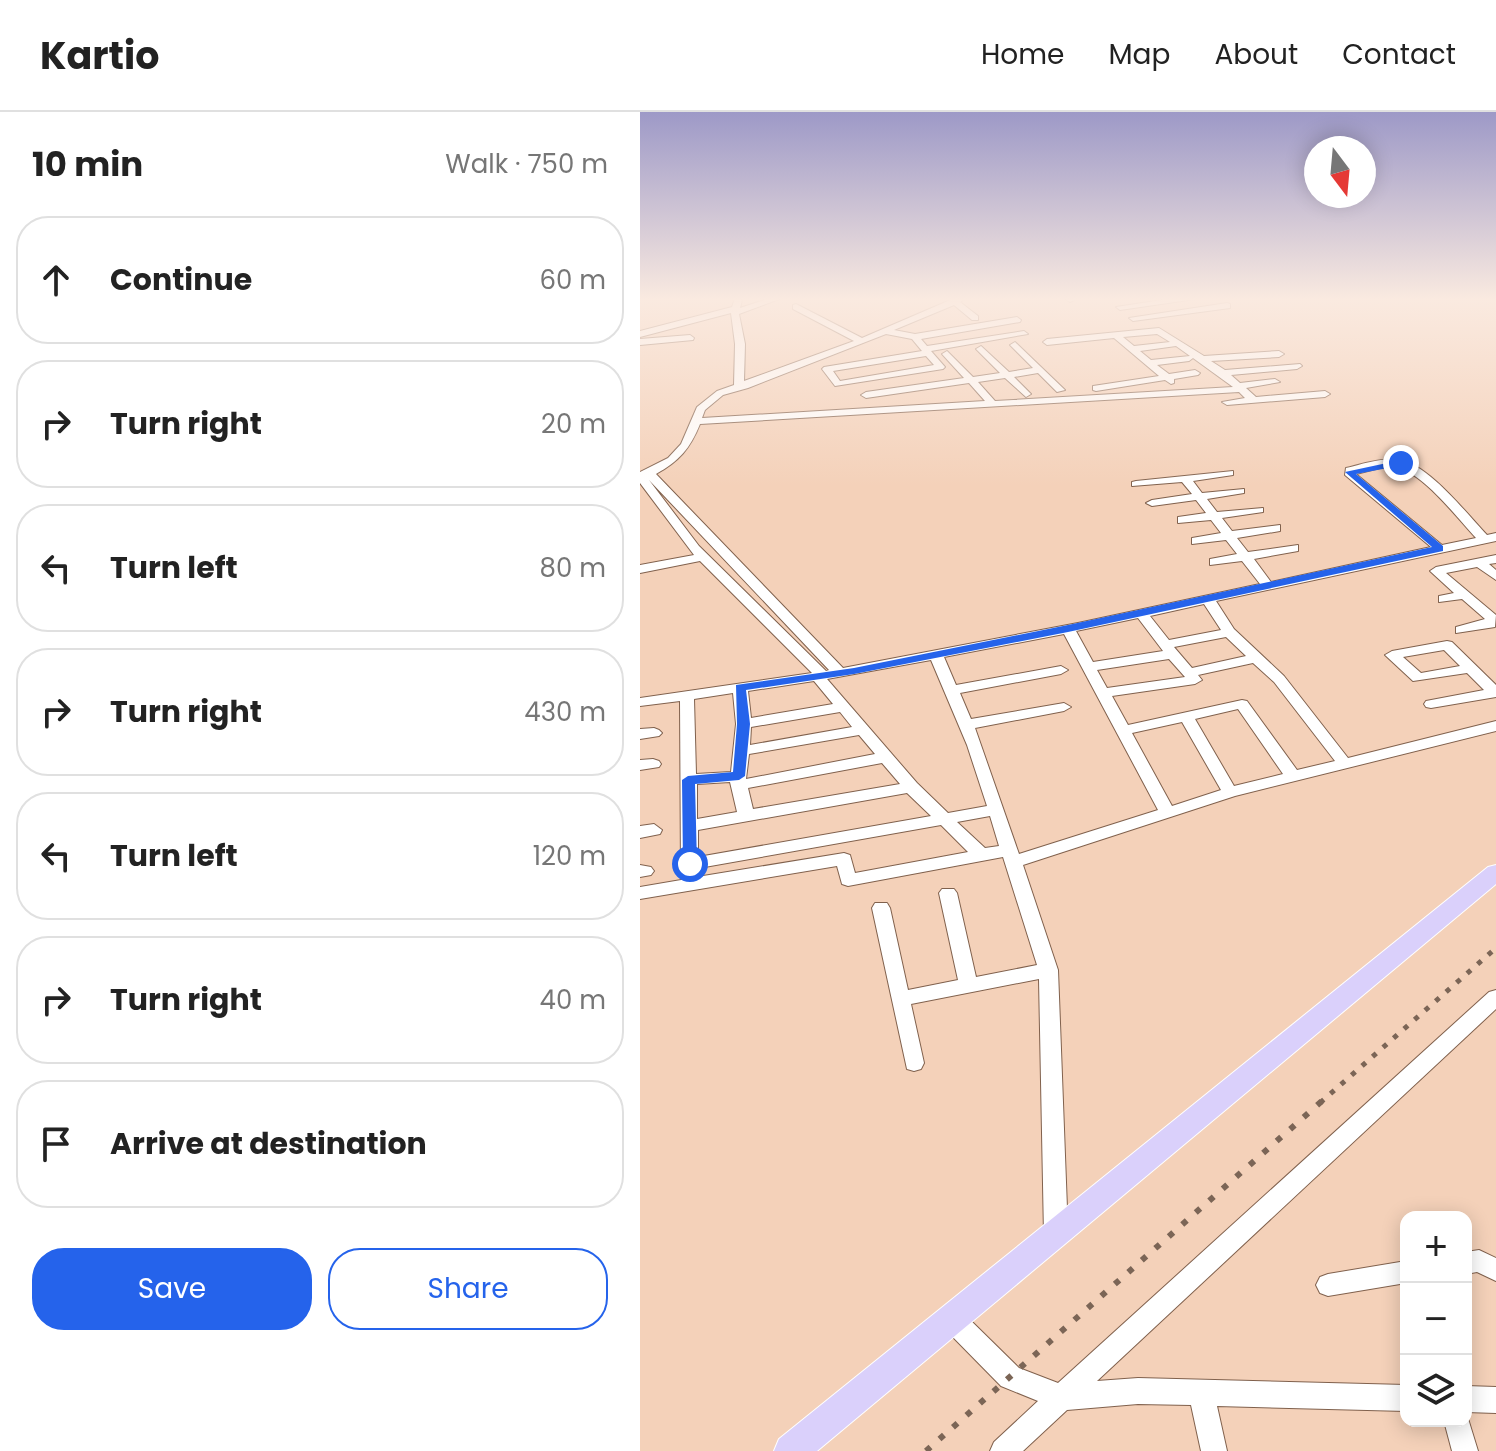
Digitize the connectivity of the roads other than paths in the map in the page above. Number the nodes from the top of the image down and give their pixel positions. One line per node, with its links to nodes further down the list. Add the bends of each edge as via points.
1 (741, 360): 22 (street)
2 (809, 360): 22 (street)
3 (821, 360): 22 (street)
4 (874, 360): 5 (street, via 827,369 838,384 940,367)
5 (934, 360)
6 (953, 360): 19 (street)
7 (992, 360): 17 (street)
8 (1030, 360): 14 (street)
9 (1146, 360): 12 (street)
10 (1169, 360): 12 (street)
11 (1206, 360): 16 (street)
12 (1149, 363): 18 (street)
13 (1297, 366): 16 (street)
14 (1040, 370): 17 (street); 17 (street, via 1060,390 1024,392)
15 (1195, 373): 18 (street)
16 (1223, 373): 25 (street)
17 (1005, 375): 19 (street)
18 (1166, 378): 23 (street); 26 (street)
19 (970, 380): 21 (street); 31 (street)
20 (1275, 382): 25 (street)
21 (936, 385): 24 (street); 32 (street)
22 (742, 386): 35 (street, via 715,402)
23 (1096, 388)
24 (899, 390): 28 (street); 33 (street)
25 (1245, 392): 26 (street); 29 (street); 30 (street)
26 (1185, 393): 31 (street)
27 (1325, 394): 29 (street)
28 (866, 395)
29 (1267, 399): 34 (street)
30 (1227, 402)
31 (993, 404): 32 (street)
32 (955, 407): 33 (street)
33 (913, 409): 35 (street)
34 (1277, 410)
35 (698, 421): 37 (street, via 672,460)
36 (1229, 473): 38 (street)
37 (643, 476): 53 (street); 73 (street)
38 (1185, 478): 39 (street); 41 (street)
39 (1136, 484)
40 (1240, 491): 41 (street)
41 (1200, 496): 42 (street); 44 (street)
42 (1152, 503)
43 (1259, 510): 44 (street)
44 (1215, 516): 45 (street); 47 (street)
45 (1182, 520)
46 (1276, 528): 47 (street)
47 (1230, 535): 49 (street); 52 (street)
48 (1486, 539): 51 (street); 51 (street, via 1405,464 1350,470); 54 (street)
49 (1196, 541)
50 (1294, 548): 52 (street)
51 (1440, 549): 59 (street)
52 (1246, 556): 55 (street); 59 (street)
53 (703, 557): 57 (street); 75 (street)
54 (1496, 557): 56 (street)
55 (1214, 562)
56 (1479, 563): 58 (street); 60 (street, via 1436,571)
57 (640, 569)
58 (1496, 576)
59 (1268, 586): 61 (street)
60 (1465, 595): 62 (street); 65 (street, via 1493,622)
61 (1208, 599): 63 (street); 66 (street)
62 (1444, 599)
63 (1141, 613): 64 (street); 67 (street)
64 (1068, 629): 68 (street); 70 (street)
65 (1461, 630)
66 (1229, 632): 67 (street); 69 (street)
67 (1168, 649): 70 (street); 74 (street)
68 (936, 655): 73 (street); 77 (street)
69 (1255, 658): 74 (street); 93 (street, via 1279,679)
70 (1090, 667): 79 (street)
71 (1471, 668): 78 (street)
72 (1061, 670): 77 (street)
73 (839, 673): 75 (street)
74 (1189, 673): 79 (street, via 1195,680)
75 (820, 676): 76 (street); 83 (street)
76 (740, 688): 80 (street); 86 (street)
77 (951, 690): 87 (street)
78 (1496, 692): 82 (street)
79 (1105, 693): 90 (street)
80 (687, 695): 81 (street); 95 (street)
81 (640, 702)
82 (1431, 704)
83 (843, 707): 86 (street); 89 (street)
84 (1064, 707): 87 (street)
85 (1186, 716): 90 (street); 94 (street, via 1242,704); 98 (street)
86 (744, 724): 91 (street)
87 (966, 725): 99 (street)
88 (1496, 726): 93 (street)
89 (864, 730): 91 (street); 92 (street)
90 (1125, 730): 100 (street)
91 (741, 751): 96 (street)
92 (886, 757): 96 (street); 97 (street)
93 (1345, 764): 94 (street)
94 (1293, 776): 98 (street)
95 (688, 780): 96 (street); 103 (street)
96 (739, 780): 101 (street)
97 (911, 787): 101 (street); 102 (street)
98 (1230, 792): 100 (street)
99 (994, 810): 102 (street); 105 (street)
100 (1168, 813): 105 (street)
101 (746, 816): 103 (street)
102 (944, 819): 104 (street); 106 (street)
103 (689, 826): 106 (street)
104 (981, 854): 105 (street); 108 (street, via 848,880 844,859)
105 (1010, 856): 112 (street)
106 (690, 864): 108 (street)
107 (1496, 872): 117 (main road)
108 (690, 885): 109 (street)
109 (640, 893)
110 (948, 893): 113 (street)
111 (881, 908): 115 (street)
112 (1048, 970): 113 (street); 117 (street)
113 (969, 986): 115 (street)
114 (1496, 997): 124 (street)
115 (901, 999): 116 (street)
116 (914, 1063)
117 (1056, 1235): 122 (main road)
118 (1472, 1262): 119 (street)
119 (1496, 1270)
120 (1400, 1273): 121 (street)
121 (1328, 1285)
122 (952, 1319): 124 (street, via 1010,1377); 129 (main road)
123 (1201, 1392): 124 (street); 125 (street); 131 (street)
124 (1062, 1397): 130 (street)
125 (1400, 1398)
126 (1472, 1399): 127 (street)
127 (1496, 1400)
128 (1459, 1427): 132 (street)
129 (791, 1451)
130 (1003, 1451)
131 (1214, 1451)
132 (1465, 1451)

